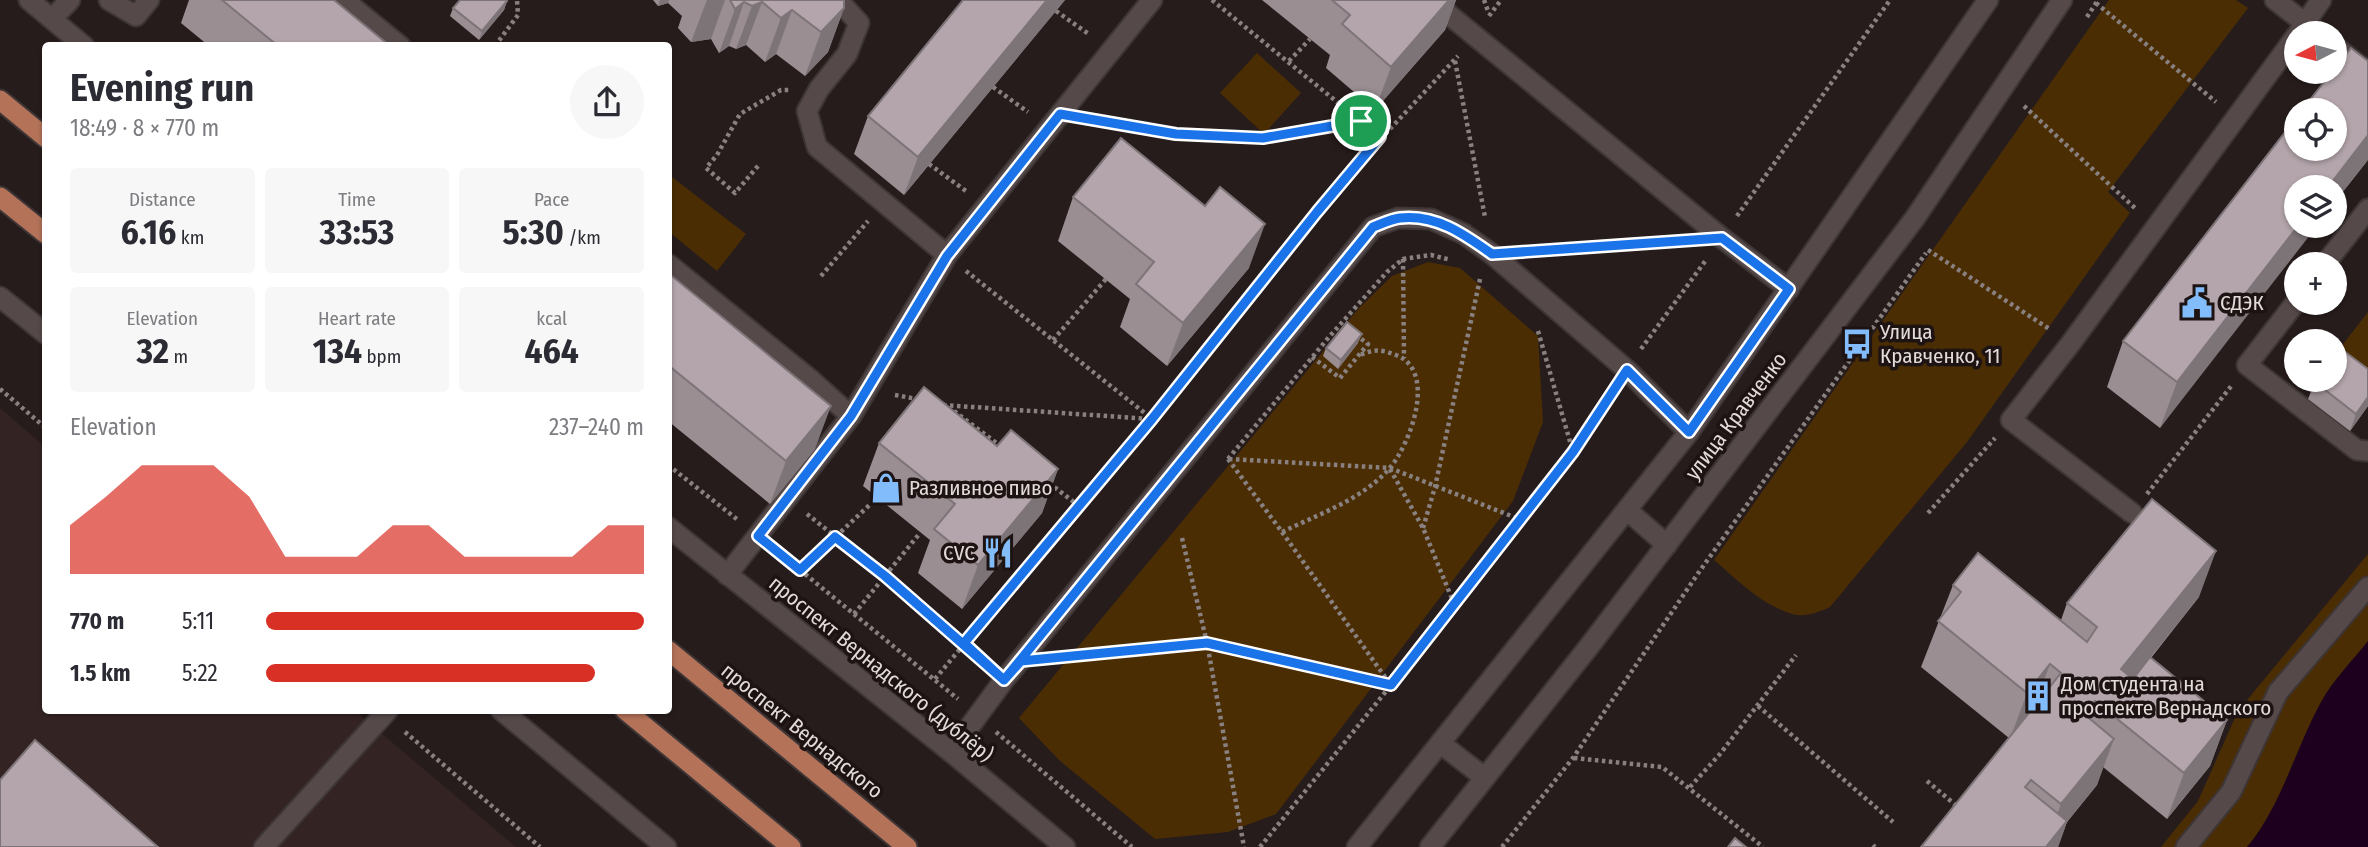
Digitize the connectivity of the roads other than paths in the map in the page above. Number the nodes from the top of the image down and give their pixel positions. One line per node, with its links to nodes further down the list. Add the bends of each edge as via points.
1 (29, 0): 13 (street)
2 (69, 0): 13 (street)
3 (109, 0): 4 (street, via 136,16)
4 (149, 0)
5 (344, 0): 17 (street)
6 (838, 0): 27 (street, via 859,23 847,54 807,111 817,147)
7 (1152, 0): 27 (street)
8 (1431, 0): 29 (street)
9 (1988, 0): 29 (street, улица Кравченко)
10 (2062, 0): 39 (street, улица Кравченко, via 1915,218)
11 (2275, 0): 14 (street)
12 (2321, 0): 15 (street)
13 (52, 19): 16 (street)
14 (2294, 21)
15 (2310, 21)
16 (79, 42)
17 (395, 42)
18 (2347, 56): 20 (street)
19 (2284, 57): 37 (street, via 2011,419)
20 (2368, 72)
21 (0, 100): 22 (main road)
22 (42, 135)
23 (0, 197): 25 (main road)
24 (2368, 209): 26 (street)
25 (42, 231)
26 (2334, 252)
27 (947, 256): 33 (street)
28 (672, 267): 33 (street)
29 (1789, 289): 34 (street, улица Кравченко)
30 (0, 296): 32 (street)
31 (2286, 315): 35 (street, via 2247,365 2357,450)
32 (42, 331)
33 (851, 416): 40 (street)
34 (1689, 432): 36 (street, улица Кравченко); 47 (street, via 1627,370 1464,234 1431,219 1398,218 1373,227 1004,680)
35 (2368, 452)
36 (1627, 510): 39 (street); 46 (street, улица Кравченко)
37 (2133, 513)
38 (672, 530): 40 (street, проспект Вернадского (дублёр))
39 (1667, 545): 48 (street, улица Кравченко)
40 (727, 575): 47 (street, проспект Вернадского (дублёр))
41 (2368, 587): 56 (street, via 2278,692 2231,792)
42 (672, 653): 52 (main road, проспект Вернадского)
43 (385, 714): 49 (street)
44 (506, 714): 50 (street)
45 (630, 714): 51 (main road)
46 (1440, 743): 48 (street); 54 (street, улица Кравченко)
47 (951, 752): 53 (street, проспект Вернадского (дублёр))
48 (1485, 778): 55 (street, улица Кравченко)
49 (264, 847)
50 (666, 847)
51 (791, 847)
52 (908, 847)
53 (1065, 847)
54 (1357, 847)
55 (1430, 847)
56 (2186, 847)

